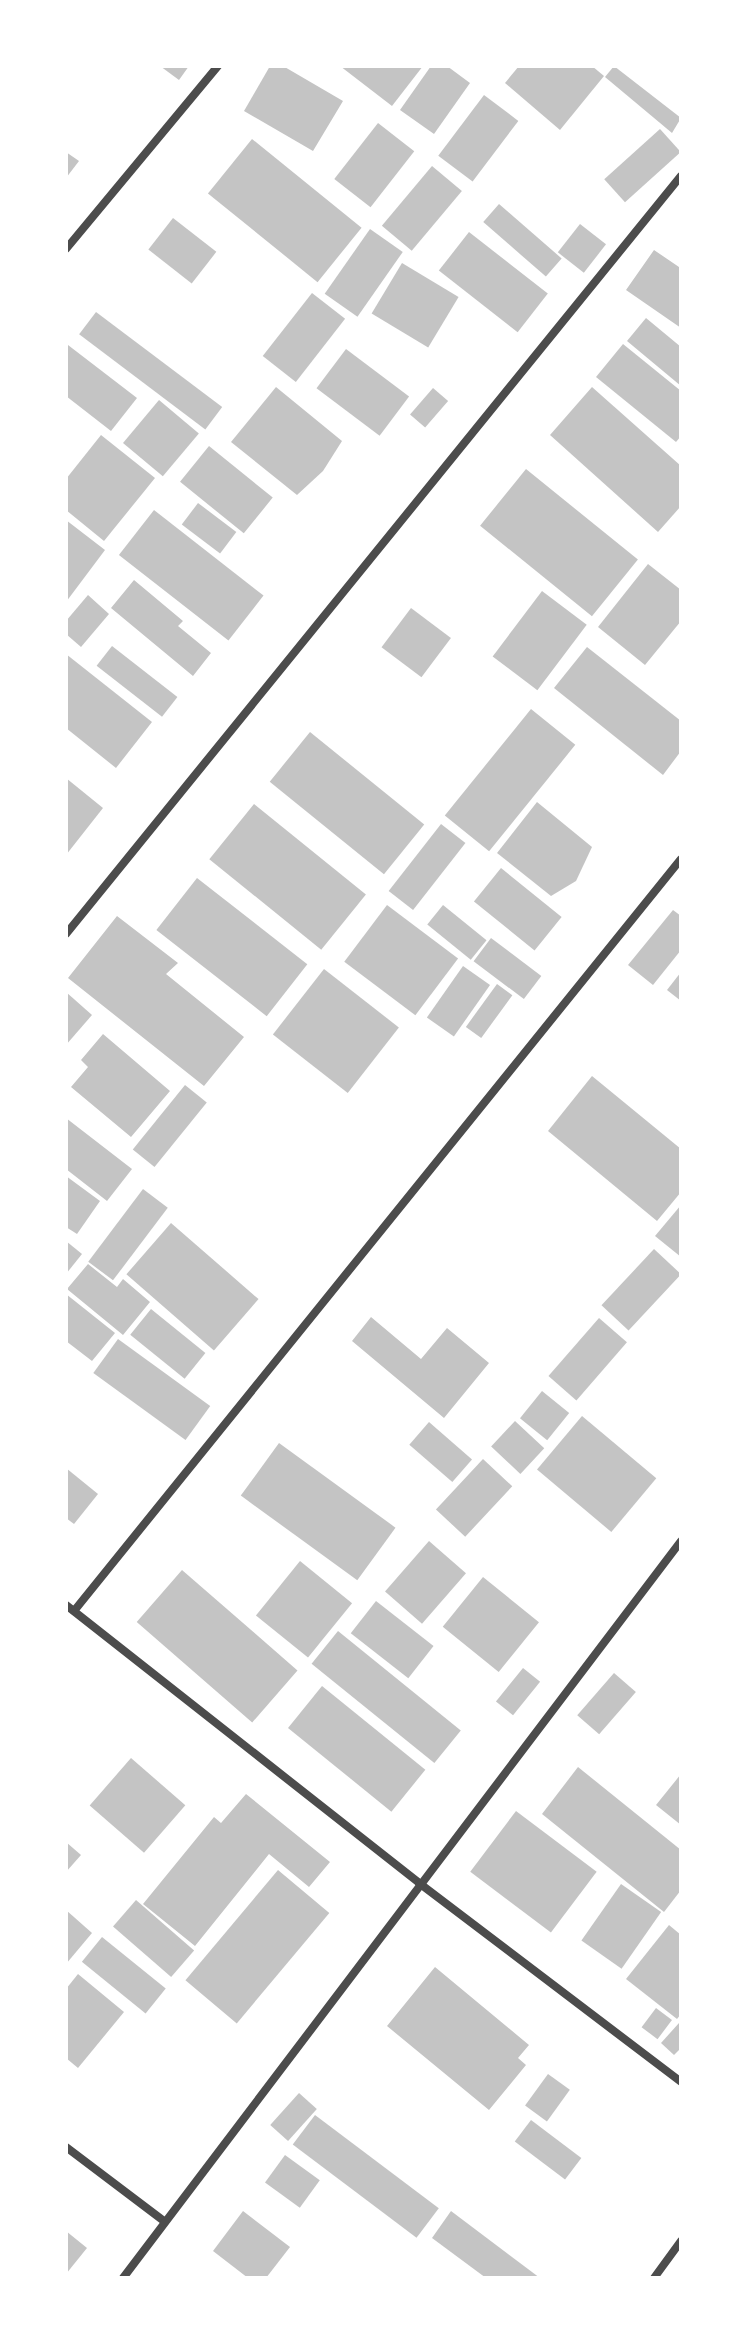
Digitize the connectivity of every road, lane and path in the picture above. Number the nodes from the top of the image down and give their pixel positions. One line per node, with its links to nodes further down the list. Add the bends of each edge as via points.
1 (218, 66): 3 (street)
2 (681, 176): 5 (street)
3 (66, 249)
4 (681, 859): 8 (street)
5 (66, 934)
6 (681, 1541): 9 (street)
7 (66, 1605): 8 (street)
8 (74, 1611): 9 (street)
9 (419, 1883): 10 (street); 12 (street)
10 (681, 2082)
11 (66, 2147): 12 (street)
12 (165, 2222): 14 (street)
13 (681, 2241): 15 (street)
14 (123, 2278)
15 (654, 2278)

